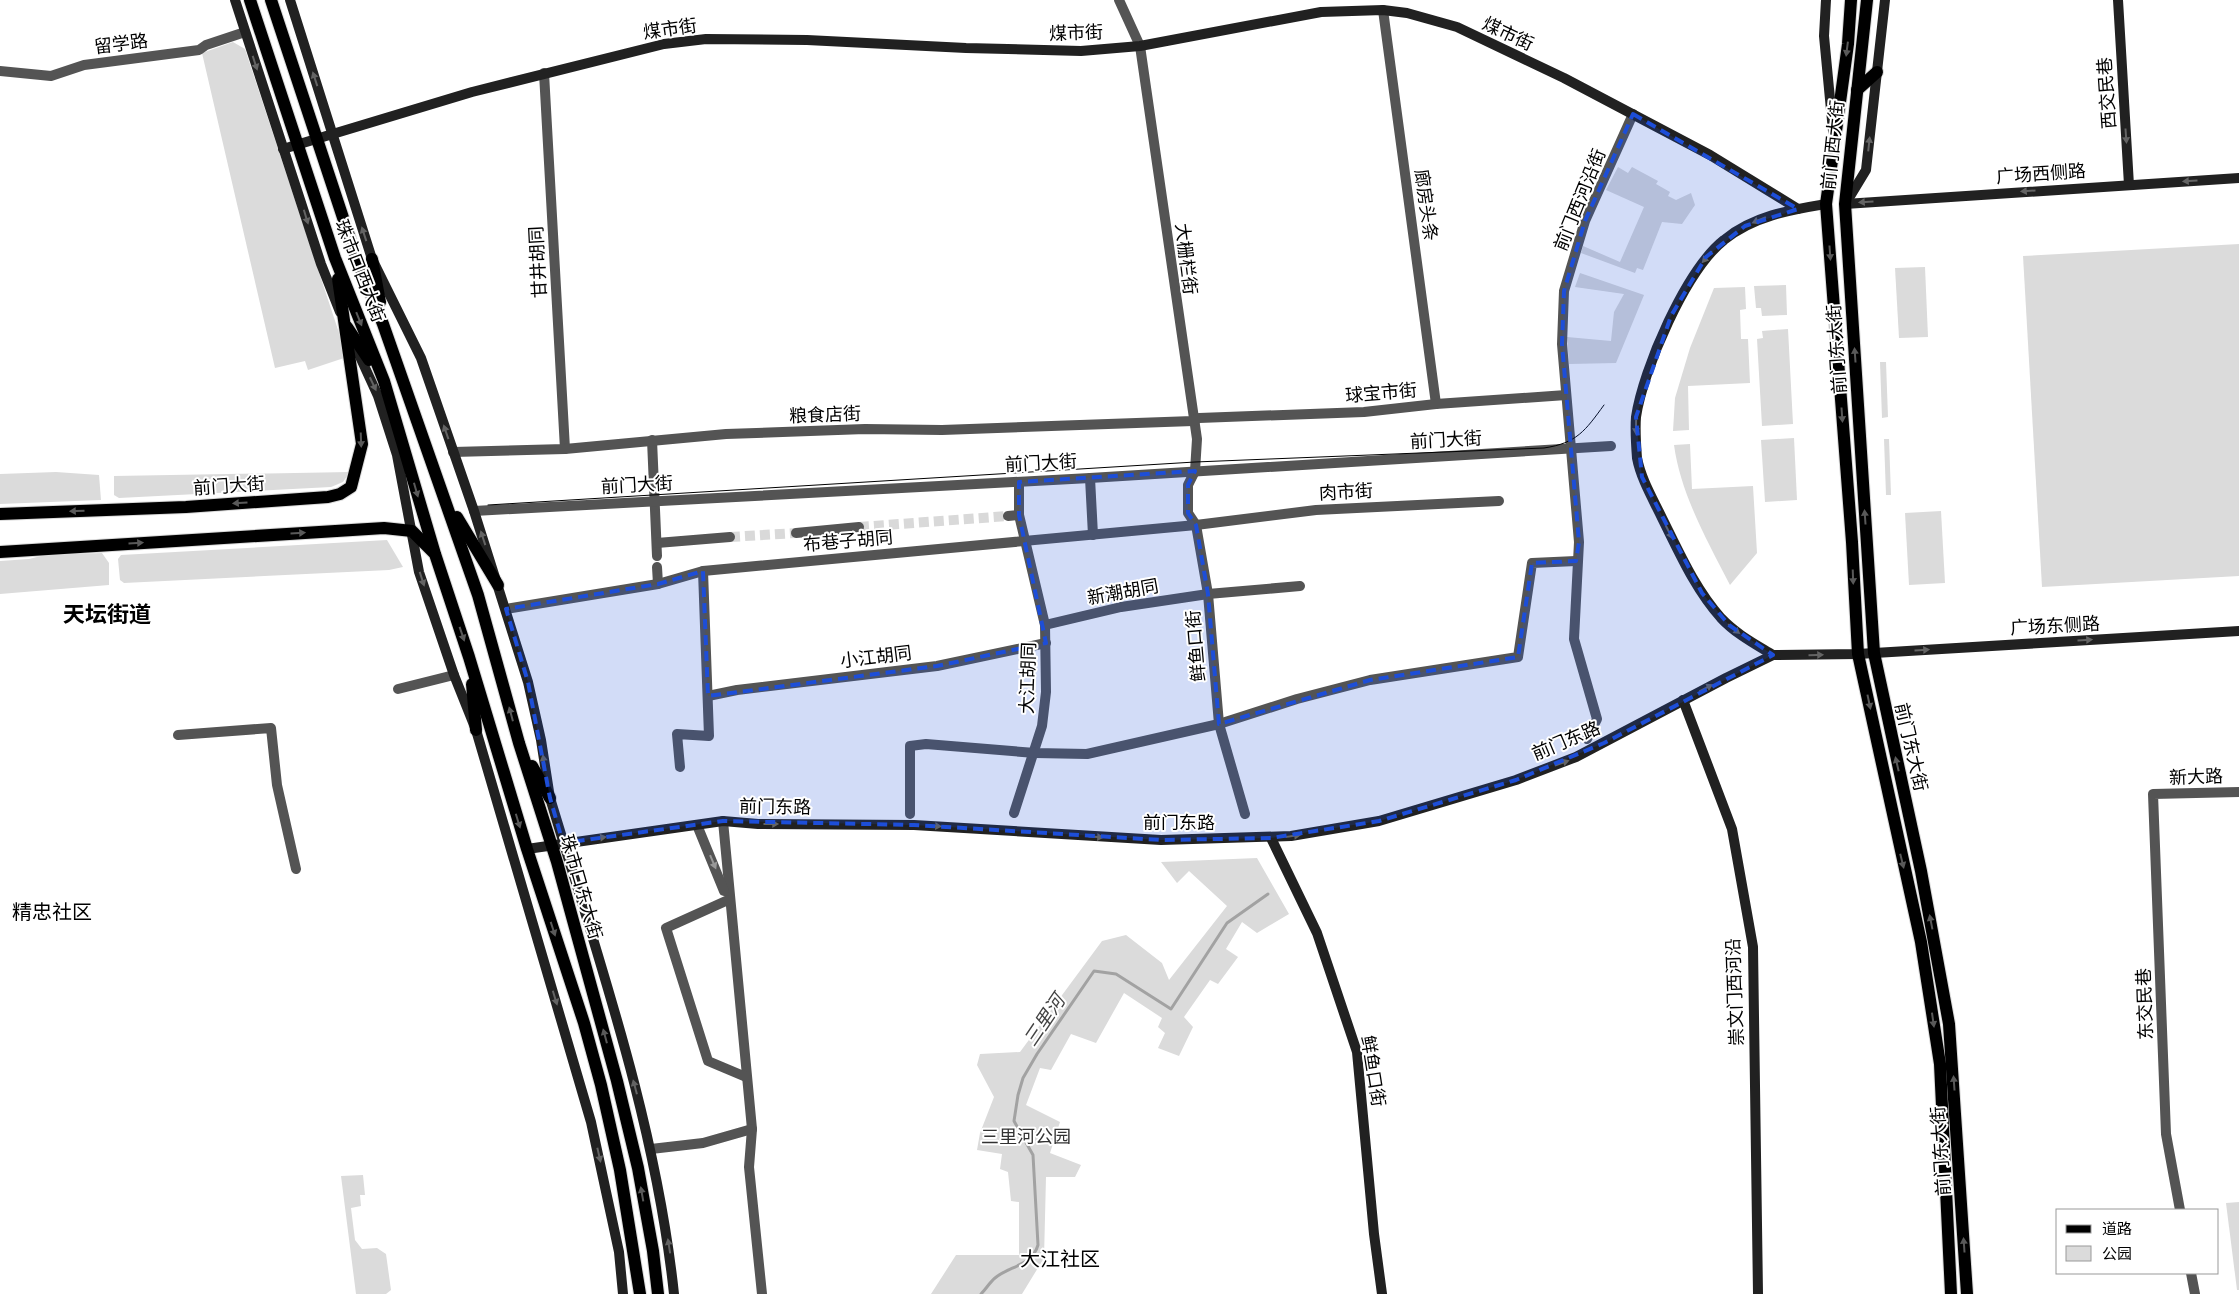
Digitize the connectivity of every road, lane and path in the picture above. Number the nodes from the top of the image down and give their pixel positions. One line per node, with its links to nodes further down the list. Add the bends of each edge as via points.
1 (235, 0): 12 (street, 珠市口西大街)
2 (250, 0): 21 (main road, 珠市口西大街)
3 (271, 0): 20 (main road, 珠市口西大街)
4 (290, 0): 19 (street, 珠市口西大街, one-way to 4)
5 (1119, 0): 13 (street, 大栅栏街)
6 (1826, 0): 22 (street, 前门西大街, via 1824,36)
7 (1851, 0): 22 (main road, 前门西大街, one-way to 22)
8 (1866, 0): 17 (main road, 前门西大街)
9 (1885, 0): 15 (street, 前门西大街)
10 (2118, 0): 25 (street, 西交民巷, one-way to 25)
11 (1383, 10): 13 (street, 煤市街, via 1321,12); 18 (street, 煤市街, via 1457,27); 35 (street, 廊房头条)
12 (245, 32): 14 (street, 留学路, via 199,50 84,65 51,76); 23 (street, 珠市口西大街, one-way to 23)
13 (1140, 46): 16 (street, 煤市街, via 1082,51 706,39 630,51); 36 (street, 大栅栏街)
14 (0, 71)
15 (1877, 72): 17 (main road); 27 (street, 前门西大街, one-way to 15, via 1866,170)
16 (544, 73): 19 (street, 煤市街); 39 (street, 甘井胡同)
17 (1857, 90): 27 (main road, 前门西大街)
18 (1633, 114): 28 (street, 煤市街, via 1752,179); 34 (street, 前门西河沿街, via 1585,221 1564,291 1562,344)
19 (333, 134): 20 (street, 煤市街); 30 (street, 珠市口西大街, one-way to 19)
20 (317, 139): 21 (street, 煤市街); 32 (main road, 珠市口西大街, via 356,260)
21 (298, 145): 23 (street, 煤市街); 29 (main road, 珠市口西大街)
22 (1834, 147): 26 (main road, 前门西大街)
23 (284, 149): 31 (street, 珠市口西大街, one-way to 31, via 321,264)
24 (2239, 178): 25 (street, 广场西侧路, one-way to 25)
25 (2129, 184): 27 (street, 广场西侧路, one-way to 27)
26 (1826, 204): 27 (main road); 28 (street); 73 (main road, 前门东大街, one-way to 73)
27 (1845, 204): 72 (main road, 前门东大街, one-way to 27)
28 (1798, 209): 74 (street, one-way to 74, via 1745,226 1724,240 1701,264 1671,316 1646,379 1636,417 1636,444 1642,476 1702,593 1729,626)
29 (335, 258): 31 (main road, 前门大街); 33 (main road, 珠市口西大街, one-way to 33)
30 (372, 259): 32 (main road); 41 (street, 珠市口西大街, one-way to 30, via 421,358)
31 (344, 323): 33 (main road); 49 (main road, 前门大街, one-way to 49, via 362,444 351,487 340,494 186,507); 52 (street, 珠市口西大街, one-way to 52, via 378,396 397,455)
32 (383, 324): 45 (main road, 珠市口西大街)
33 (384, 381): 59 (main road, 珠市口西大街, one-way to 59)
34 (1566, 395): 35 (street, 球宝市街); 40 (street, 前门西河沿街)
35 (1436, 404): 36 (street, 球宝市街, via 1364,412)
36 (1196, 420): 37 (street, 粮食店街, via 793,432); 42 (street, 大栅栏街)
37 (652, 440): 39 (street, 粮食店街); 47 (street)
38 (1610, 446): 40 (street, 前门大街)
39 (565, 449): 41 (street, 粮食店街)
40 (1570, 450): 42 (street, 前门大街); 61 (street, 前门西河沿街, via 1579,542)
41 (453, 452): 48 (street, 珠市口西大街)
42 (1194, 473): 43 (street, 前门大街); 50 (street, 鲜鱼口街, via 1188,485 1188,513)
43 (1090, 478): 44 (street, 前门大街); 54 (street)
44 (1019, 482): 47 (street, 前门大街); 56 (street, 大江胡同, via 1014,516)
45 (444, 496): 65 (main road); 84 (main road, 珠市口东大街, one-way to 45, via 478,595)
46 (1499, 501): 50 (street, 肉市街, via 1316,510)
47 (655, 502): 48 (street, 前门大街); 57 (street)
48 (474, 511): 65 (street, 珠市口东大街, one-way to 48)
49 (0, 514)
50 (1196, 525): 54 (street, 布巷子胡同); 67 (street, 鲜鱼口街)
51 (859, 528): 53 (street)
52 (412, 531): 58 (main road, one-way to 52, via 374,528); 59 (main road); 76 (street, one-way to 76, via 419,572)
53 (796, 532)
54 (1093, 535): 56 (street, 布巷子胡同)
55 (730, 537): 57 (street)
56 (1027, 542): 63 (street, 布巷子胡同); 69 (street, 大江胡同)
57 (657, 543): 60 (street)
58 (0, 552)
59 (435, 554): 75 (main road, one-way to 75)
60 (657, 556)
61 (1576, 562): 80 (street, via 1532,563 1518,657 1370,680); 83 (street, 前门西河沿街, via 1574,639 1597,720)
62 (657, 567): 64 (street)
63 (703, 571): 64 (street, 布巷子胡同); 78 (street)
64 (658, 584): 68 (street, 布巷子胡同)
65 (498, 586): 68 (street, 珠市口东大街)
66 (1300, 586): 67 (street, 新潮胡同)
67 (1208, 594): 69 (street, 新潮胡同, via 1122,607); 80 (street, 鲜鱼口街)
68 (506, 609): 89 (street, 珠市口东大街, one-way to 68, via 528,682)
69 (1045, 625): 71 (street, 大江胡同)
70 (2239, 631): 72 (street, 广场东侧路, one-way to 70)
71 (1046, 643): 78 (street, 小江胡同, via 937,666); 85 (street, 大江胡同, via 1046,692)
72 (1874, 653): 73 (street, 广场东侧路); 115 (main road, 前门东大街, one-way to 72, via 1949,1024 1921,870)
73 (1858, 654): 74 (street, 广场东侧路, one-way to 73); 114 (main road, 前门东大街, one-way to 114, via 1921,942 1932,1008 1941,1082)
74 (1773, 655): 79 (street, 前门东路, one-way to 74)
75 (469, 656): 81 (main road); 97 (main road, one-way to 97)
76 (454, 675): 77 (street); 81 (street)
77 (398, 689)
78 (708, 696): 86 (street, via 709,736 677,734)
79 (1683, 700): 95 (street, 前门东路, one-way to 79, via 1379,821 1516,780 1576,757); 113 (street, 崇文门西河沿, via 1732,828 1753,947)
80 (1220, 724): 85 (street, via 1088,754); 92 (street, 鲜鱼口街)
81 (476, 730): 107 (street, one-way to 107, via 591,1122 619,1252)
82 (178, 735): 98 (street, via 271,728 277,785)
83 (1587, 739)
84 (519, 743): 89 (main road); 96 (main road, 珠市口东大街)
85 (1035, 753): 90 (street, 大江胡同); 91 (street, via 926,744 910,746)
86 (680, 767)
87 (2239, 792): 88 (street, 新大路)
88 (2153, 794): 105 (street, 东交民巷, via 2166,1134)
89 (550, 798): 96 (street, 珠市口东大街)
90 (1014, 813)
91 (910, 814)
92 (1245, 814)
93 (722, 821): 94 (street, 前门东路); 95 (street, 前门东路, one-way to 95, via 914,825 1161,840); 101 (street)
94 (697, 825): 96 (street, 前门东路, one-way to 94); 101 (street, one-way to 101)
95 (1271, 838): 112 (street, 鲜鱼口街, via 1317,933 1357,1052)
96 (557, 844): 97 (street, 前门东路); 99 (main road, 珠市口东大街); 104 (street, 珠市口东大街, one-way to 96)
97 (527, 849): 100 (main road)
98 (296, 868)
99 (565, 892): 100 (main road); 109 (main road, 珠市口东大街, one-way to 99, via 638,1168)
100 (542, 896): 108 (main road, one-way to 108, via 601,1085 620,1170)
101 (728, 900): 102 (street); 102 (street, via 666,928 708,1061)
102 (746, 1077): 103 (street)
103 (752, 1129): 104 (street, via 704,1143); 111 (street, via 749,1167)
104 (651, 1149): 110 (street, 珠市口东大街, one-way to 104, via 670,1250)
105 (2180, 1209)
106 (2191, 1274): 116 (street)
107 (624, 1294)
108 (640, 1294)
109 (658, 1294)
110 (674, 1294)
111 (762, 1294)
112 (1382, 1294)
113 (1758, 1294)
114 (1951, 1294)
115 (1967, 1294)
116 (2195, 1294)

